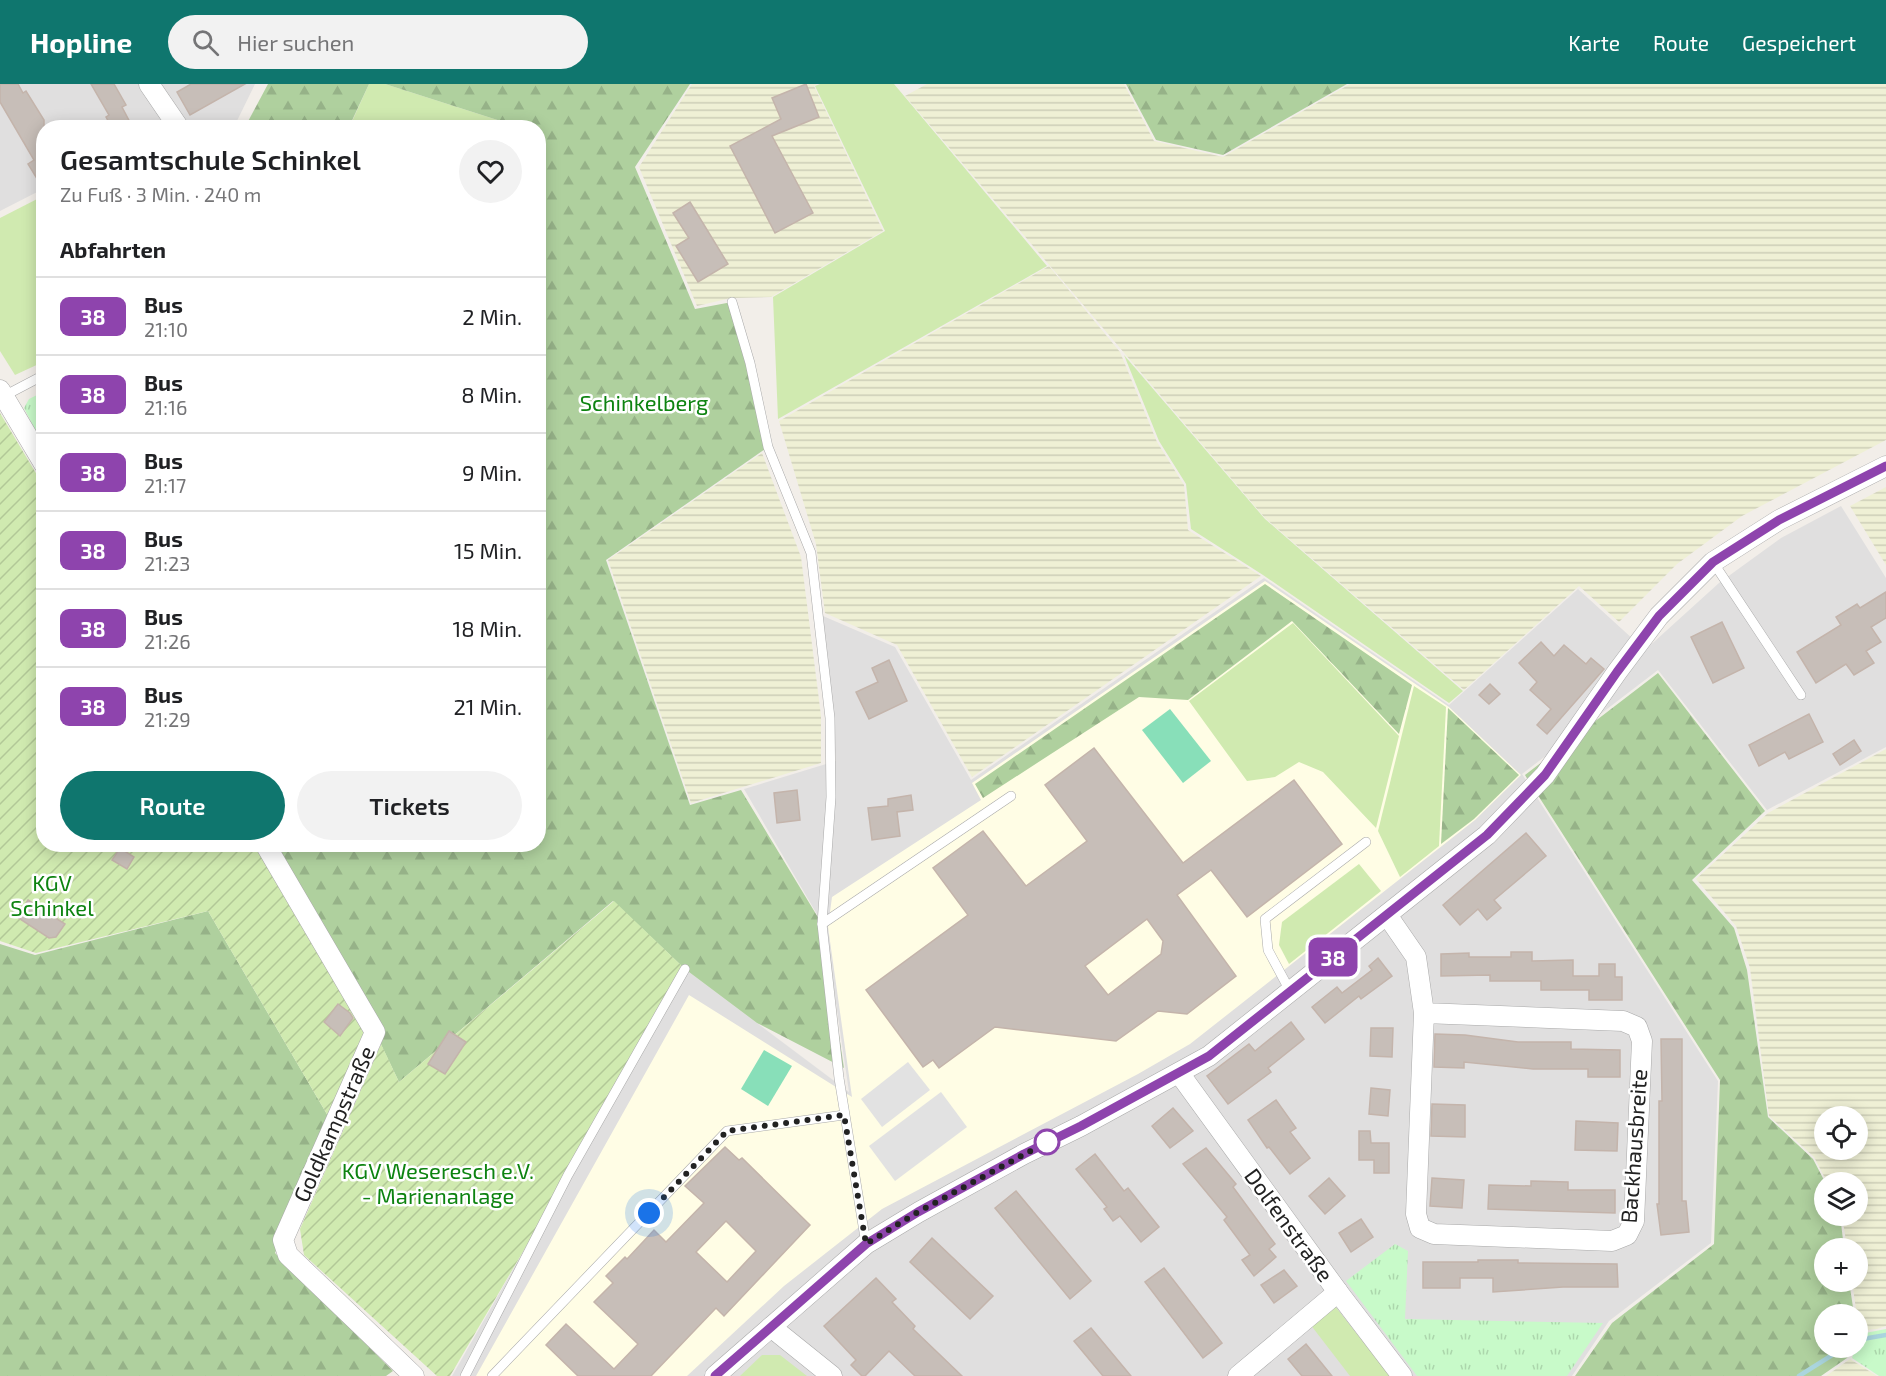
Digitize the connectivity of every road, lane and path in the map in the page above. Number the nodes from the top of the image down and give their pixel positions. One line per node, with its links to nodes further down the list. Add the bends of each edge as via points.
1 (149, 84): 2 (street)
2 (174, 120)
3 (732, 302): 14 (lane, via 768,447 811,553 831,718 831,796)
4 (36, 378): 5 (lane)
5 (2, 393): 6 (street)
6 (36, 450)
7 (1886, 466): 8 (street, via 1779,520)
8 (1713, 562): 9 (lane); 13 (street, via 1659,616 1545,775 1487,835)
9 (1801, 695)
10 (1011, 796): 14 (lane)
11 (1366, 842): 16 (lane, via 1265,920 1268,950)
12 (270, 852): 23 (street, Goldkampstraße, via 375,1032 282,1240 288,1255)
13 (1387, 915): 16 (street); 17 (street, Backhausbreite, via 1416,957)
14 (822, 924): 19 (lane)
15 (685, 969): 24 (lane, via 568,1175)
16 (1290, 991): 18 (street, via 1209,1056)
17 (1424, 1013): 17 (street, Backhausbreite, via 1416,1214 1419,1228 1434,1233 1612,1241 1627,1235 1634,1221 1642,1041 1637,1027 1623,1021)
18 (1179, 1073): 20 (street, via 1024,1154); 21 (street, Dolfenstraße)
19 (844, 1115): 20 (lane); 25 (lane, via 727,1131)
20 (866, 1244): 22 (street)
21 (1338, 1292): 28 (street); 29 (street, Dolfenstraße)
22 (771, 1327): 26 (street); 27 (street)
23 (414, 1376)
24 (465, 1376)
25 (492, 1376)
26 (715, 1376)
27 (832, 1376)
28 (1238, 1376)
29 (1402, 1376)

